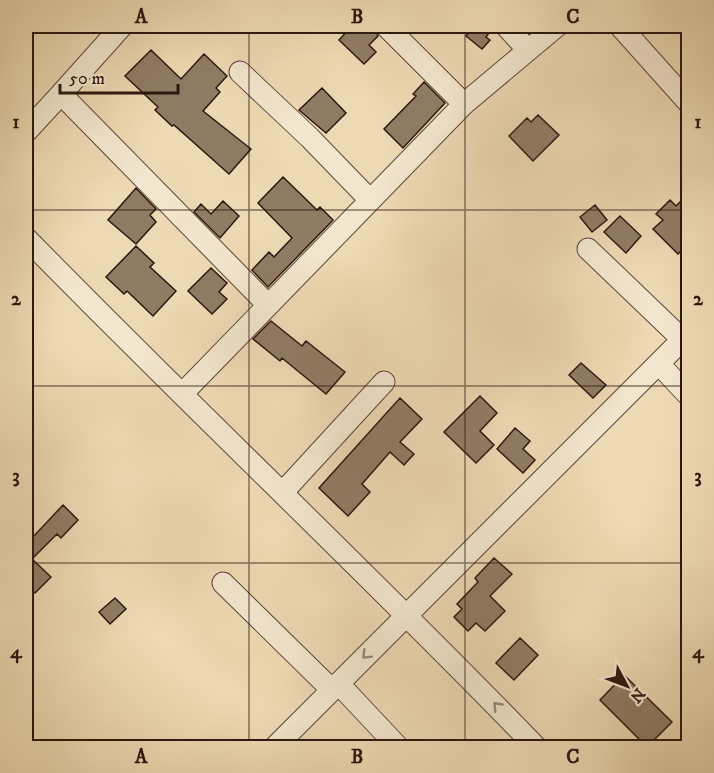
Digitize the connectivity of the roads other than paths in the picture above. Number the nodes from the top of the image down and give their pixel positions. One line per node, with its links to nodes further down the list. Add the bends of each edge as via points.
1 (122, 26): 8 (street)
2 (386, 26): 10 (street)
3 (506, 26): 6 (street)
4 (557, 26): 6 (street)
5 (620, 26): 9 (street)
6 (528, 50): 10 (street)
7 (240, 72): 12 (street)
8 (61, 94): 11 (street); 15 (street)
9 (688, 102)
10 (464, 104): 12 (street)
11 (26, 132)
12 (370, 200): 15 (street)
13 (26, 240): 19 (street)
14 (588, 249): 16 (street)
15 (268, 305): 19 (street)
16 (686, 337): 17 (street)
17 (658, 364): 20 (street); 23 (street)
18 (384, 382): 21 (street)
19 (183, 393): 21 (street)
20 (688, 395)
21 (283, 492): 23 (street)
22 (223, 583): 24 (street)
23 (408, 614): 24 (street, one-way to 24); 27 (street, one-way to 23)
24 (335, 686): 25 (street); 26 (street)
25 (274, 747)
26 (399, 747)
27 (537, 747)

